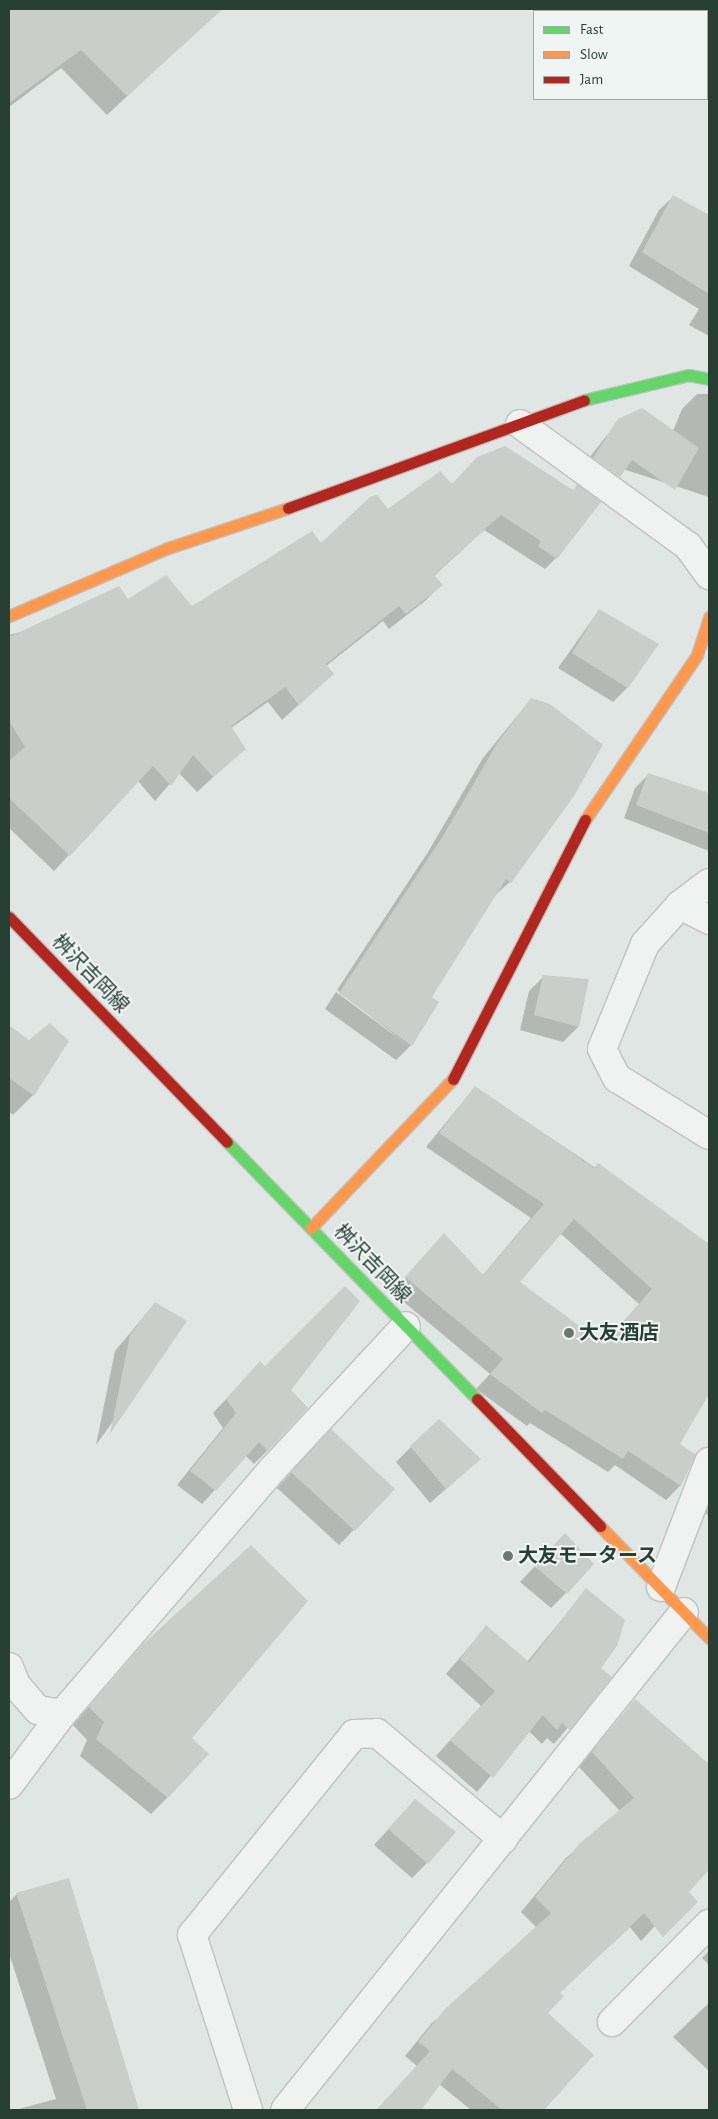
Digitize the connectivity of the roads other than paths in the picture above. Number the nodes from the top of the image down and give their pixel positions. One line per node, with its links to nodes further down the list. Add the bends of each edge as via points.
1 (709, 379): 2 (street, via 689,375 602,393)
2 (520, 424): 3 (street, via 688,546); 4 (street, via 168,548)
3 (709, 575)
4 (9, 616)
5 (709, 617): 11 (street, via 697,655 571,840 461,1071)
6 (709, 883): 7 (street)
7 (680, 905): 9 (street); 10 (street, via 645,944 602,1049 617,1078)
8 (9, 917): 11 (street, 桝沢吉岡線)
9 (709, 920)
10 (709, 1135)
11 (311, 1228): 12 (street, 桝沢吉岡線)
12 (406, 1326): 14 (street, 桝沢吉岡線); 18 (street, via 273,1469)
13 (709, 1462): 14 (street)
14 (661, 1587): 15 (street, 桝沢吉岡線)
15 (684, 1612): 16 (street, 桝沢吉岡線); 20 (street)
16 (709, 1638)
17 (9, 1667): 18 (street, via 16,1686 38,1710)
18 (62, 1714): 19 (street)
19 (9, 1785)
20 (503, 1839): 23 (street, via 376,1733 354,1734 192,1936); 24 (street)
21 (709, 1924): 22 (street)
22 (612, 2022)
23 (248, 2110)
24 (285, 2110)

